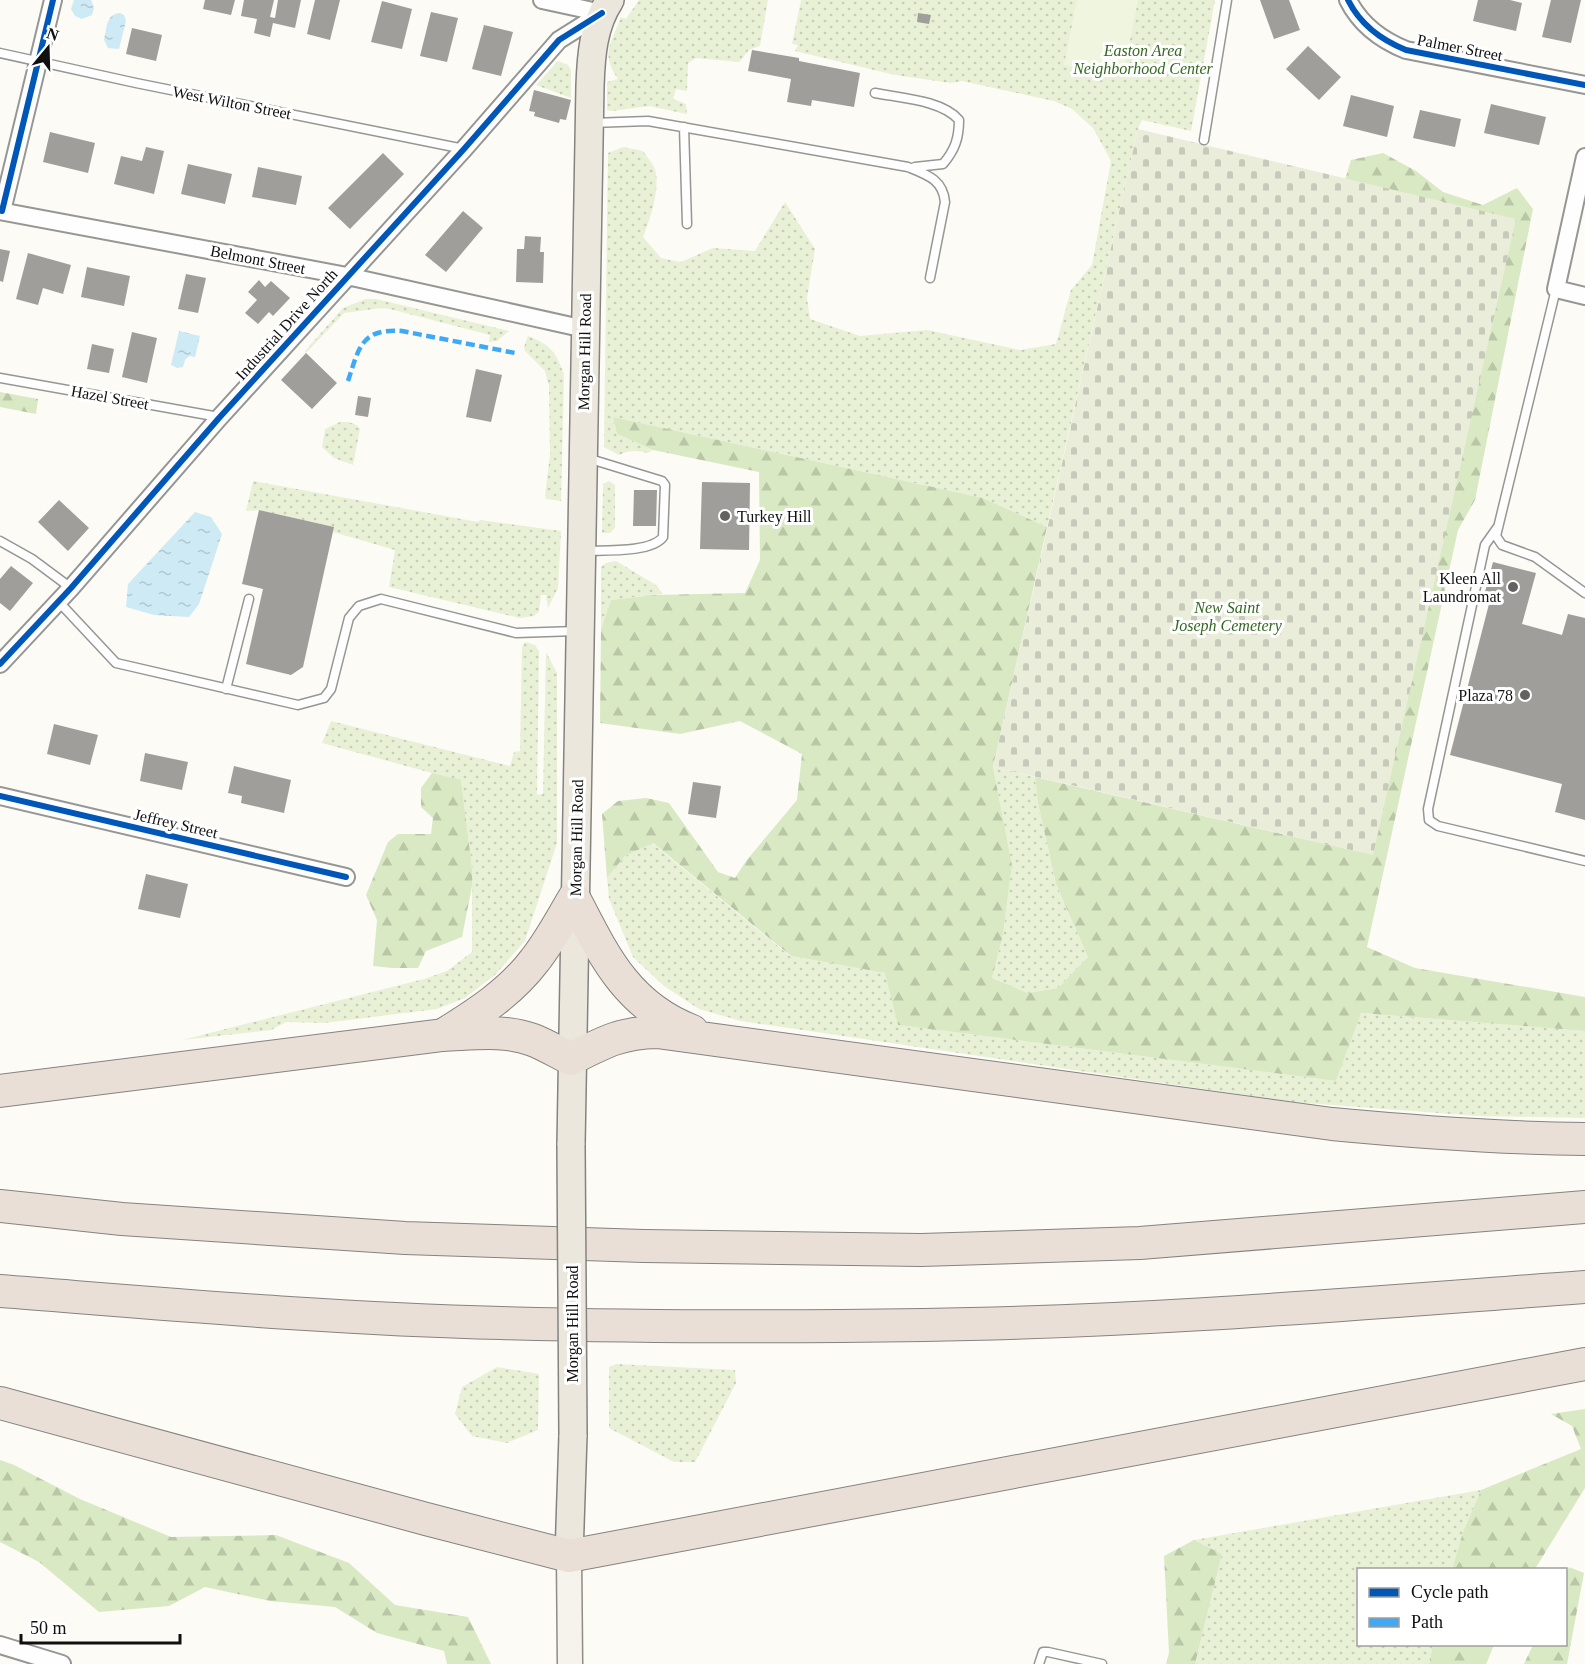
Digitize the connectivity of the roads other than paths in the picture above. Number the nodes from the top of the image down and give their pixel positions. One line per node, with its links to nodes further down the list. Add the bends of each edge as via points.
1 (53, 0): 7 (street)
2 (542, 0): 5 (street)
3 (1227, 0): 12 (lane)
4 (1348, 0): 8 (street, Palmer Street, via 1373,31 1406,50)
5 (606, 6): 10 (main road, Morgan Hill Road, via 592,51); 13 (street, Industrial Drive North, via 559,40)
6 (0, 53): 7 (lane, West Wilton Street)
7 (39, 63): 13 (lane, West Wilton Street); 16 (street)
8 (1585, 85)
9 (875, 93): 15 (lane, via 935,105 954,113 959,120 954,152 943,164)
10 (589, 123): 11 (lane, via 648,121); 22 (main road, Morgan Hill Road)
11 (684, 127): 15 (lane); 17 (lane)
12 (1204, 140)
13 (464, 149): 18 (street, Industrial Drive North)
14 (1585, 157): 20 (street)
15 (908, 167): 19 (lane, via 924,173 944,190)
16 (1, 211): 18 (street, Belmont Street)
17 (687, 224)
18 (347, 276): 22 (street, Belmont Street); 24 (street, Industrial Drive North)
19 (930, 278)
20 (1556, 289): 21 (street); 26 (lane)
21 (1585, 296)
22 (585, 329): 25 (main road, Morgan Hill Road)
23 (0, 378): 24 (lane, Hazel Street)
24 (219, 417): 29 (street, Industrial Drive North)
25 (582, 456): 28 (main road, Morgan Hill Road); 28 (lane, via 658,479 665,485 663,537 659,543 644,548)
26 (1497, 528): 30 (lane, via 1497,540 1502,545 1535,556); 37 (lane, via 1485,545 1429,820 1438,826)
27 (0, 541): 29 (lane)
28 (581, 552): 33 (main road, Morgan Hill Road)
29 (71, 588): 32 (street, Industrial Drive North)
30 (1585, 593)
31 (249, 599): 35 (lane)
32 (58, 601): 34 (street, Industrial Drive North); 35 (lane, via 116,663)
33 (580, 631): 35 (lane, via 516,633 381,599 359,606 349,618 331,689 324,698 298,705); 39 (main road, Morgan Hill Road)
34 (1, 661)
35 (225, 689)
36 (0, 796): 38 (street, Jeffrey Street)
37 (1585, 861)
38 (346, 877)
39 (574, 897): 40 (highway, via 544,948 523,974 493,1002); 41 (highway, via 604,956 632,993 685,1029); 42 (main road, Morgan Hill Road)
40 (443, 1035): 42 (highway, via 516,1036); 43 (highway)
41 (712, 1039): 42 (highway, via 633,1033 606,1041); 44 (highway, via 1332,1124)
42 (571, 1059): 51 (main road, Morgan Hill Road, bridge, via 573,1435)
43 (0, 1091)
44 (1585, 1139)
45 (0, 1206): 46 (highway, via 122,1219 405,1238 921,1250 1140,1244)
46 (1585, 1207)
47 (1585, 1287): 48 (highway, via 1062,1320 757,1326 476,1322 265,1312)
48 (0, 1291)
49 (1585, 1364): 51 (highway)
50 (0, 1403): 51 (highway)
51 (569, 1556): 54 (main road, Morgan Hill Road)
52 (0, 1646): 53 (street)
53 (62, 1664)
54 (570, 1664)
55 (1039, 1664): 56 (lane, via 1043,1652)
56 (1102, 1664)

